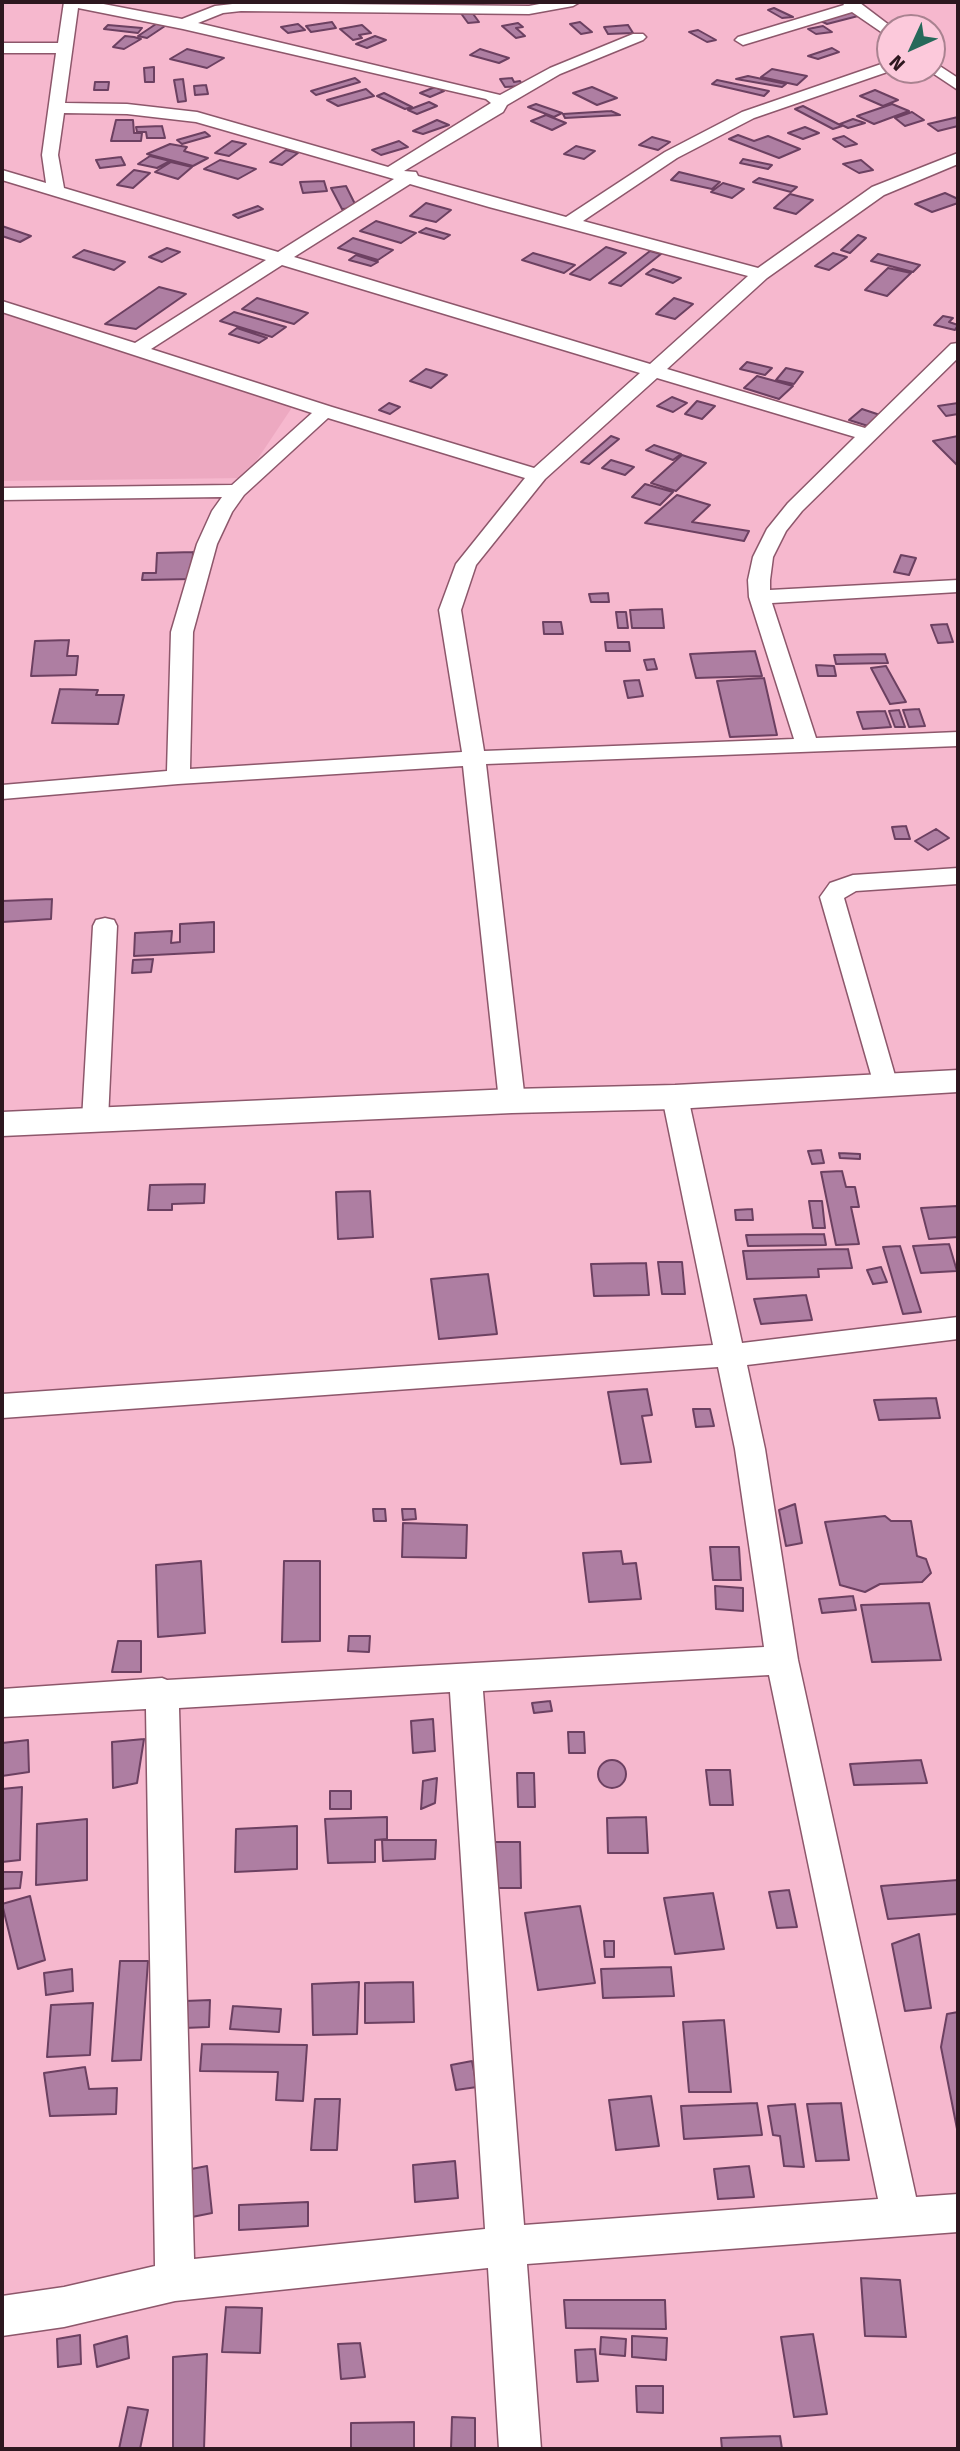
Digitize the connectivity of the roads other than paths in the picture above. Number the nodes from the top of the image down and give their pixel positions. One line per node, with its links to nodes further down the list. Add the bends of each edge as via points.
1 (71, 2): 5 (street); 9 (street)
2 (573, 2): 5 (street, via 529,10 241,7 210,12)
3 (852, 4): 4 (street); 7 (street)
4 (876, 22)
5 (183, 24): 11 (street, via 491,96)
6 (638, 37): 11 (street, via 567,66)
7 (743, 40)
8 (2, 48): 9 (street)
9 (65, 48): 12 (street)
10 (876, 71): 17 (street, via 727,126 671,155)
11 (500, 102): 15 (street, via 497,109)
12 (57, 108): 15 (street, via 184,114); 16 (street, via 44,156)
13 (958, 158): 19 (street, via 878,191)
14 (6, 168): 16 (street)
15 (402, 174): 17 (street); 18 (street)
16 (56, 192): 18 (street)
17 (570, 222): 19 (street)
18 (282, 259): 22 (street); 23 (street)
19 (761, 274): 23 (street)
20 (2, 306): 22 (street)
21 (958, 348): 25 (street)
22 (138, 349): 24 (street)
23 (654, 371): 25 (street); 26 (street)
24 (325, 411): 26 (street); 27 (street)
25 (868, 435): 30 (street, via 777,529 763,557)
26 (538, 475): 33 (street, via 466,564 450,610)
27 (237, 491): 28 (street); 34 (street, via 222,510 207,544 183,632)
28 (2, 494)
29 (958, 586): 30 (street)
30 (760, 597): 32 (street)
31 (958, 738): 32 (street)
32 (807, 745): 33 (street)
33 (474, 758): 34 (street); 41 (street)
34 (178, 777): 35 (street)
35 (2, 792)
36 (958, 876): 39 (street, via 853,883 839,888 832,897)
37 (105, 926): 42 (street)
38 (958, 1081): 39 (street)
39 (885, 1086): 40 (street)
40 (674, 1097): 41 (street); 45 (street)
41 (512, 1101): 42 (street)
42 (95, 1120): 43 (street)
43 (2, 1124)
44 (958, 1328): 45 (street)
45 (732, 1355): 46 (street); 47 (street)
46 (2, 1406)
47 (782, 1660): 48 (street); 52 (street)
48 (466, 1679): 49 (street); 53 (street)
49 (162, 1692): 50 (street); 54 (street)
50 (2, 1703)
51 (958, 2213): 52 (street)
52 (901, 2218): 53 (street)
53 (507, 2246): 54 (street); 56 (street)
54 (175, 2281): 55 (street)
55 (2, 2316)
56 (520, 2449)

